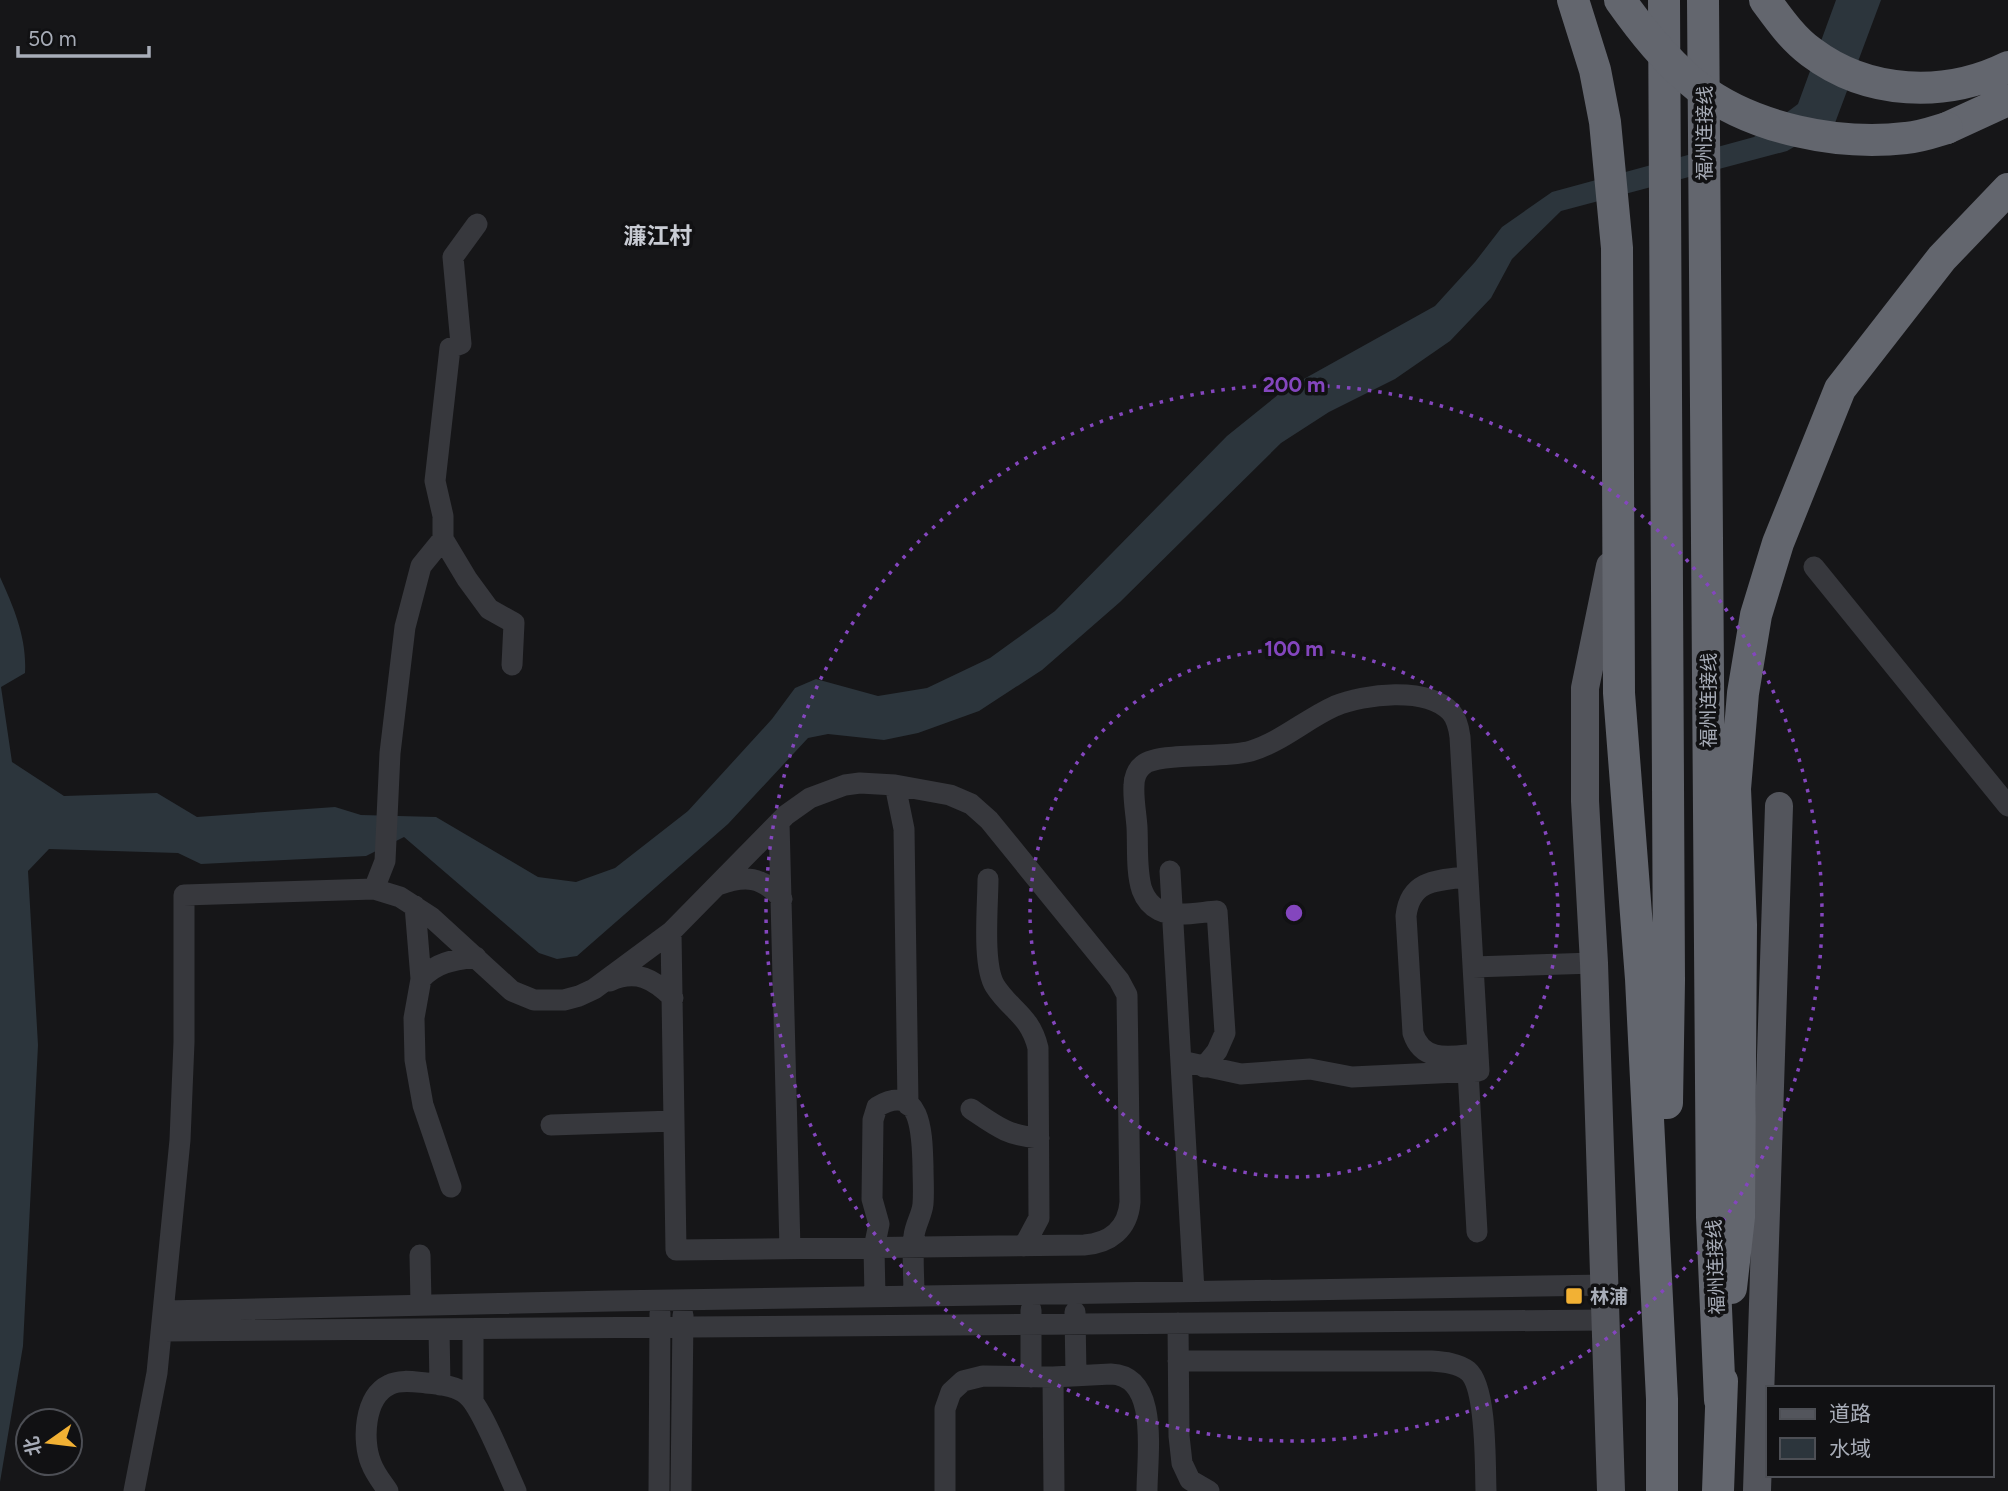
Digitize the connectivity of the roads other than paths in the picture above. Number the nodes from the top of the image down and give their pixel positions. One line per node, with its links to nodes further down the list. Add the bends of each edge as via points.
1 (1573, 0): 10 (highway, via 1595,70 1605,122 1617,248)
2 (1620, 0): 7 (highway, bridge, via 1640,29 1698,87 1750,116 1790,129 1866,141 1908,138 1947,128)
3 (1664, 0): 75 (highway, 福州连接线, via 1669,981)
4 (1703, 0): 77 (highway, 福州连接线, via 1712,1217)
5 (1765, 0): 6 (highway, via 1785,29 1810,52 1870,82 1914,89 1952,86)
6 (2008, 67)
7 (2008, 100)
8 (2008, 189): 77 (highway, via 1942,258 1840,389 1778,543 1756,615 1743,693 1735,789 1741,925 1739,1217)
9 (477, 224): 11 (street, via 453,257 461,344 450,348 435,481)
10 (1618, 529): 30 (main road, via 1586,688 1585,801); 75 (highway, via 1619,693 1642,979)
11 (443, 539): 13 (street, via 489,609 514,623); 24 (street, via 421,566 405,627 390,753 385,861)
12 (1814, 567): 17 (street)
13 (512, 665)
14 (895, 785): 15 (street); 18 (street, via 860,783 833,789 799,804); 19 (street)
15 (941, 793): 19 (street, via 916,807); 47 (street, via 971,804 989,820 1127,995 1129,1212 1122,1228 1108,1239 1092,1245)
16 (1779, 806): 91 (main road)
17 (2008, 806)
18 (779, 822): 23 (street); 25 (street)
19 (904, 829): 38 (street)
20 (1170, 871): 27 (street)
21 (1468, 877): 27 (street, via 1458,724 1451,712 1426,698 1382,696 1337,705 1247,752 1153,759 1140,767 1134,783 1141,888 1153,905); 31 (street); 36 (street, via 1426,884 1411,899 1406,916 1416,1042 1431,1055)
22 (988, 879): 42 (street, via 993,984 1036,1038)
23 (716, 885): 25 (street, via 760,881); 28 (street)
24 (374, 889): 26 (street); 62 (street, via 184,895 182,1110)
25 (782, 898): 50 (street)
26 (415, 906): 29 (street); 32 (street)
27 (1173, 913): 35 (street); 37 (street, via 1217,911 1224,1033)
28 (671, 932): 33 (street); 34 (street)
29 (476, 957): 32 (street, via 440,964); 33 (street, via 524,997 564,1000)
30 (1594, 963): 31 (street); 52 (main road)
31 (1473, 967): 36 (street)
32 (421, 979): 43 (street, via 414,1018 415,1060 423,1105)
33 (594, 989): 34 (street, via 638,975)
34 (673, 998): 40 (street)
35 (1181, 1061): 37 (street); 53 (street)
36 (1473, 1063): 37 (street, via 1352,1077 1321,1069 1241,1074); 45 (street)
37 (1204, 1067)
38 (908, 1104): 48 (street, via 917,1114 922,1133 923,1205); 49 (street, via 884,1103 877,1107 873,1120 872,1199 879,1224)
39 (971, 1109): 42 (street, via 1004,1132)
40 (674, 1121): 41 (street); 50 (street, via 676,1250)
41 (551, 1125)
42 (1039, 1138): 44 (street)
43 (451, 1186)
44 (1039, 1218): 46 (street); 47 (street)
45 (1477, 1232)
46 (1024, 1246): 47 (street); 48 (street)
47 (1062, 1246)
48 (914, 1247): 49 (street); 56 (street)
49 (874, 1248): 50 (street); 57 (street)
50 (790, 1249)
51 (420, 1255): 60 (street)
52 (1606, 1285): 53 (street); 61 (main road)
53 (1194, 1291): 55 (street)
54 (1031, 1294): 55 (street); 56 (street); 64 (street)
55 (1074, 1294): 65 (street)
56 (914, 1296): 57 (street)
57 (875, 1297): 59 (street)
58 (660, 1300): 59 (street); 60 (street); 66 (street)
59 (683, 1300): 67 (street)
60 (421, 1304): 62 (street)
61 (1607, 1320): 63 (street); 88 (main road)
62 (164, 1321): 68 (street); 78 (street)
63 (1178, 1323): 65 (street); 70 (street)
64 (1031, 1324): 65 (street); 67 (street); 72 (street)
65 (1075, 1324): 71 (street)
66 (660, 1327): 67 (street); 69 (street); 81 (street)
67 (682, 1327): 82 (street)
68 (439, 1329): 69 (street); 74 (street)
69 (473, 1329): 76 (street)
70 (1178, 1361): 86 (street, via 1182,1463 1190,1480); 87 (street, via 1431,1360 1459,1366 1473,1376 1480,1393)
71 (1076, 1376): 73 (street); 85 (street, via 1119,1374 1140,1391 1147,1415)
72 (1031, 1377): 73 (street); 83 (street, via 973,1377 951,1392 945,1409)
73 (1053, 1377): 84 (street)
74 (440, 1385): 76 (street, via 462,1391); 79 (street, via 401,1382 376,1396 368,1417 368,1449 370,1462)
75 (1662, 1399): 89 (highway)
76 (473, 1401): 80 (street)
77 (1720, 1401): 90 (highway)
78 (134, 1491)
79 (388, 1491)
80 (516, 1491)
81 (659, 1491)
82 (681, 1491)
83 (945, 1491)
84 (1054, 1491)
85 (1147, 1491)
86 (1209, 1491)
87 (1486, 1491)
88 (1611, 1491)
89 (1662, 1491)
90 (1718, 1491)
91 (1758, 1491)

